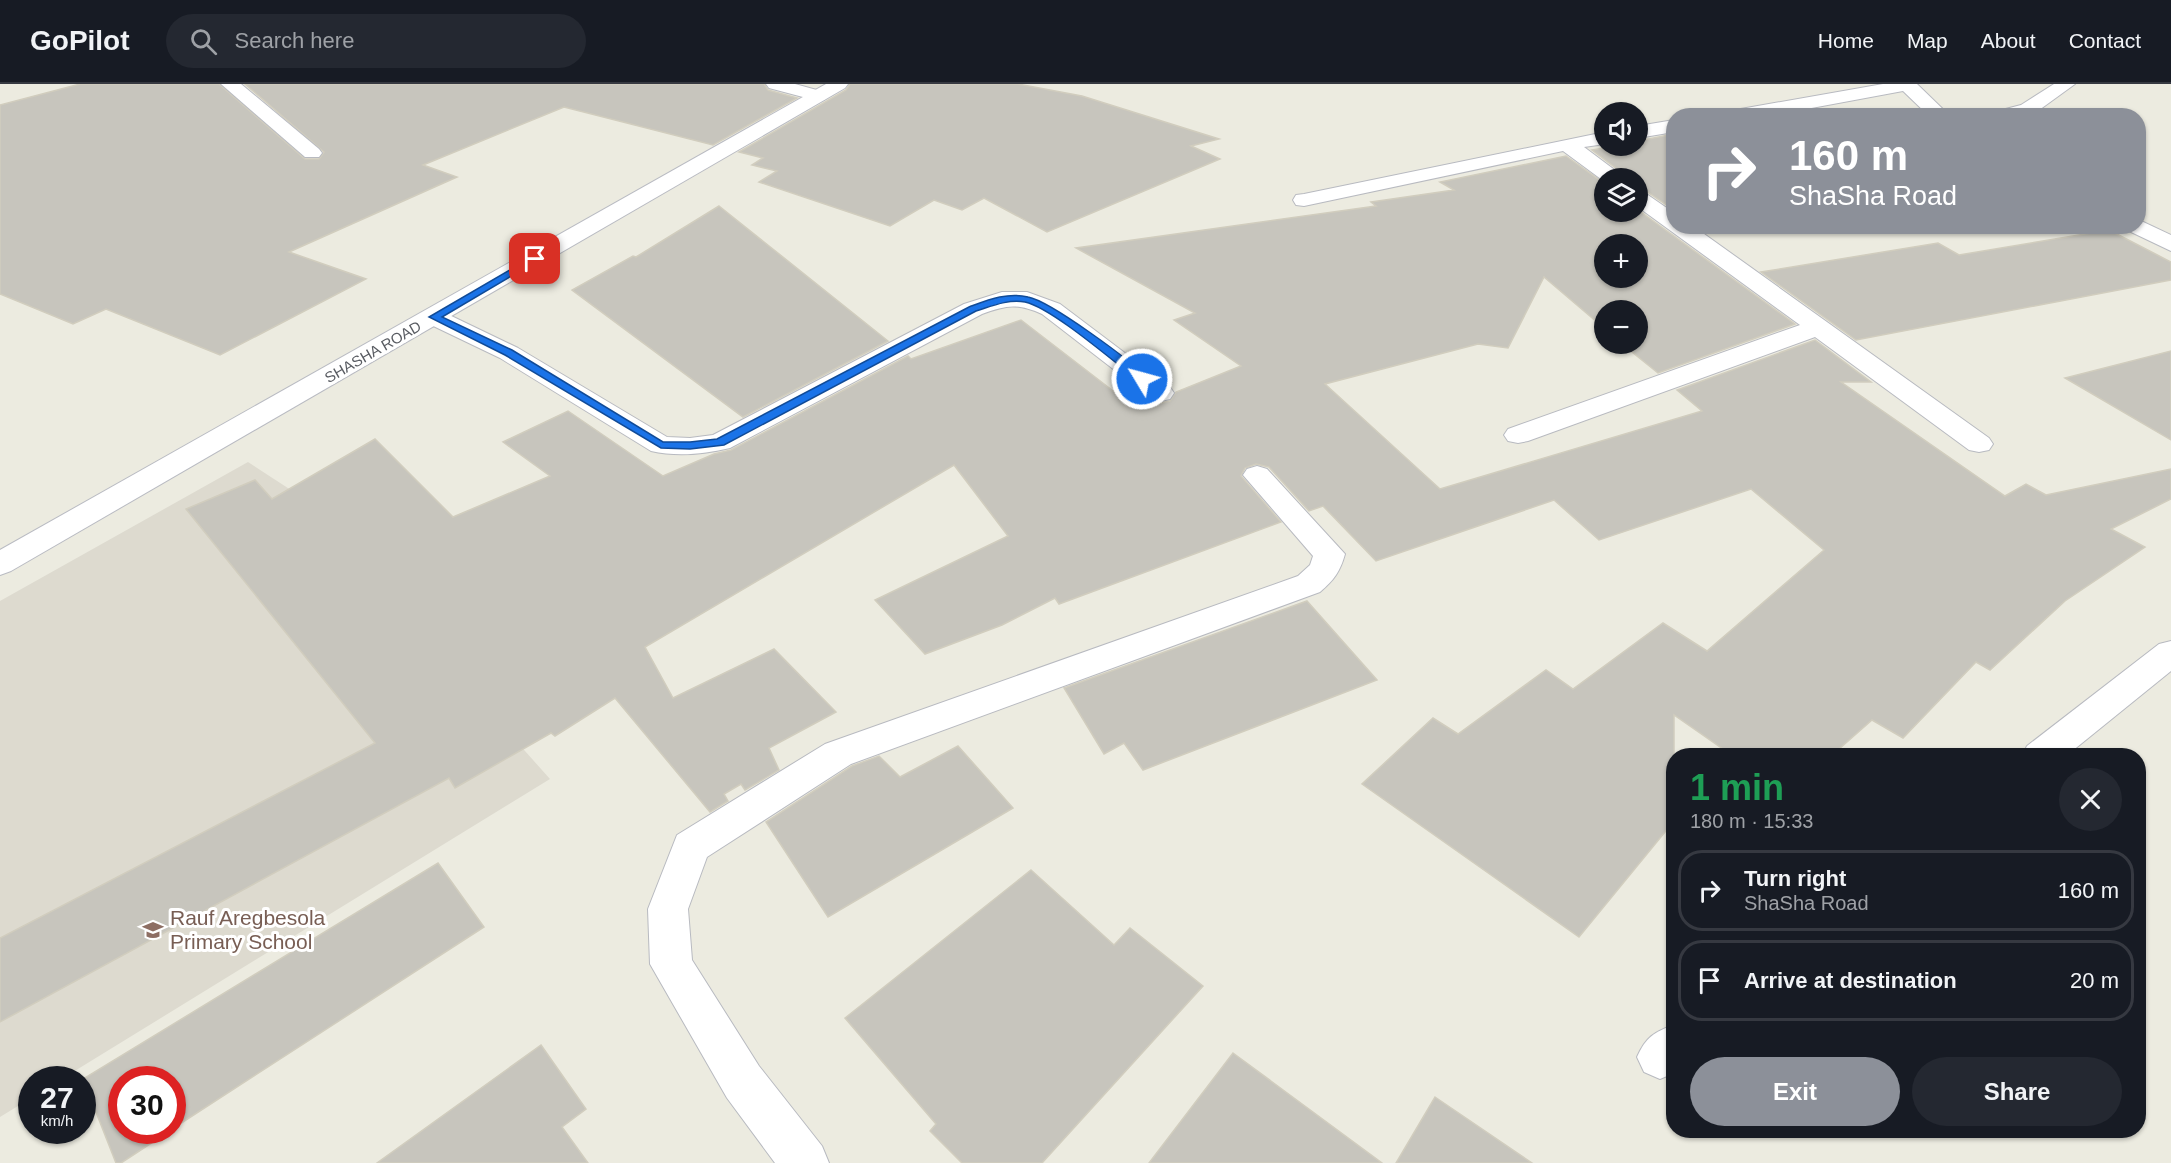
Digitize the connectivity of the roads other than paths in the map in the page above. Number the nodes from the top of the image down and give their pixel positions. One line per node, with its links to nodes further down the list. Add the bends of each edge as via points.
1 (230, 84): 13 (street)
2 (775, 84): 5 (street)
3 (2066, 84): 8 (street)
4 (1907, 85): 6 (street); 7 (street)
5 (829, 90): 21 (street, SHASHA ROAD)
6 (1779, 108)
7 (1932, 108)
8 (2030, 108)
9 (1666, 127): 10 (street)
10 (1648, 130)
11 (1594, 140): 12 (street)
12 (1567, 144): 14 (street); 15 (street)
13 (312, 153)
14 (1599, 168)
15 (1304, 200)
16 (1648, 204): 17 (street)
17 (1666, 217)
18 (2146, 231): 20 (street)
19 (1689, 234): 22 (street)
20 (2171, 244)
21 (434, 317): 23 (street, via 509,353 661,445 720,442 973,309 1002,299 1027,299 1051,309); 27 (street, SHASHA ROAD)
22 (1816, 328): 24 (street); 25 (street)
23 (1161, 393)
24 (1518, 435)
25 (1979, 444)
26 (1257, 475): 30 (street, via 1329,554 1325,570 1309,584 838,754 691,847 668,909 671,964 743,1082)
27 (0, 564)
28 (2171, 653): 29 (street)
29 (2050, 748)
30 (805, 1163)

